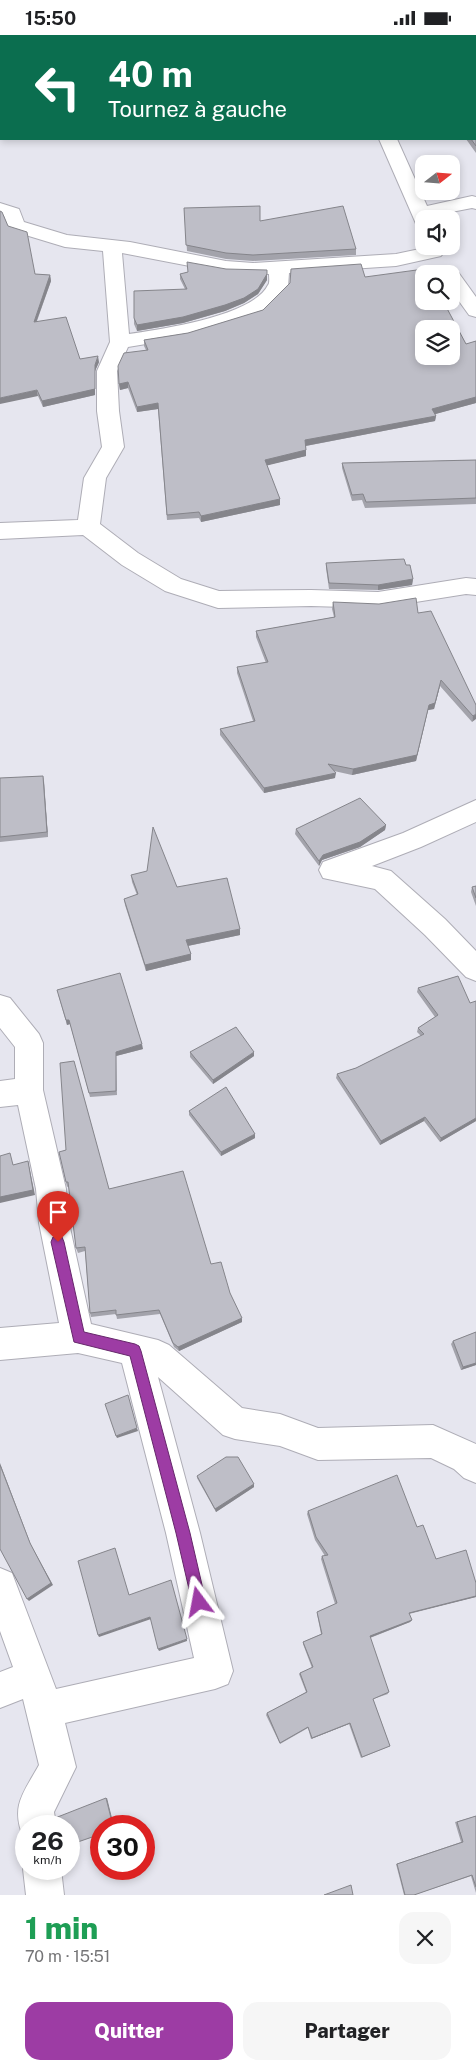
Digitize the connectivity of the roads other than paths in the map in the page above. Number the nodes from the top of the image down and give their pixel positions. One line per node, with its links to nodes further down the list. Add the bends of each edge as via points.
1 (388, 140): 4 (street)
2 (476, 203): 5 (street)
3 (0, 209): 6 (street, via 12,213 16,226 65,241)
4 (419, 210)
5 (445, 210)
6 (112, 246): 8 (street, via 226,267); 11 (street)
7 (415, 254): 8 (street, via 396,260)
8 (280, 267): 11 (street, via 278,287 255,310 188,331)
9 (460, 289): 10 (street)
10 (476, 311)
11 (120, 342): 12 (street, via 107,371 113,447 95,478)
12 (88, 527): 13 (street); 14 (street, via 130,559 173,585 218,600 378,600)
13 (0, 531)
14 (476, 587)
15 (476, 810): 16 (street, via 412,840 332,870 382,879)
16 (476, 969)
17 (0, 1007): 18 (street, via 28,1043)
18 (29, 1090): 19 (street); 20 (street)
19 (0, 1094)
20 (78, 1337): 21 (street); 22 (street)
21 (0, 1344)
22 (135, 1351): 23 (street, via 158,1356 235,1423 280,1431 318,1444 433,1441 466,1457); 27 (street, via 215,1671)
23 (476, 1466)
24 (0, 1585): 25 (street)
25 (35, 1677): 26 (street); 27 (street)
26 (0, 1690)
27 (43, 1710): 28 (street, via 58,1767 35,1810)
28 (36, 1815)
29 (44, 1880): 30 (street)
30 (46, 1895)

